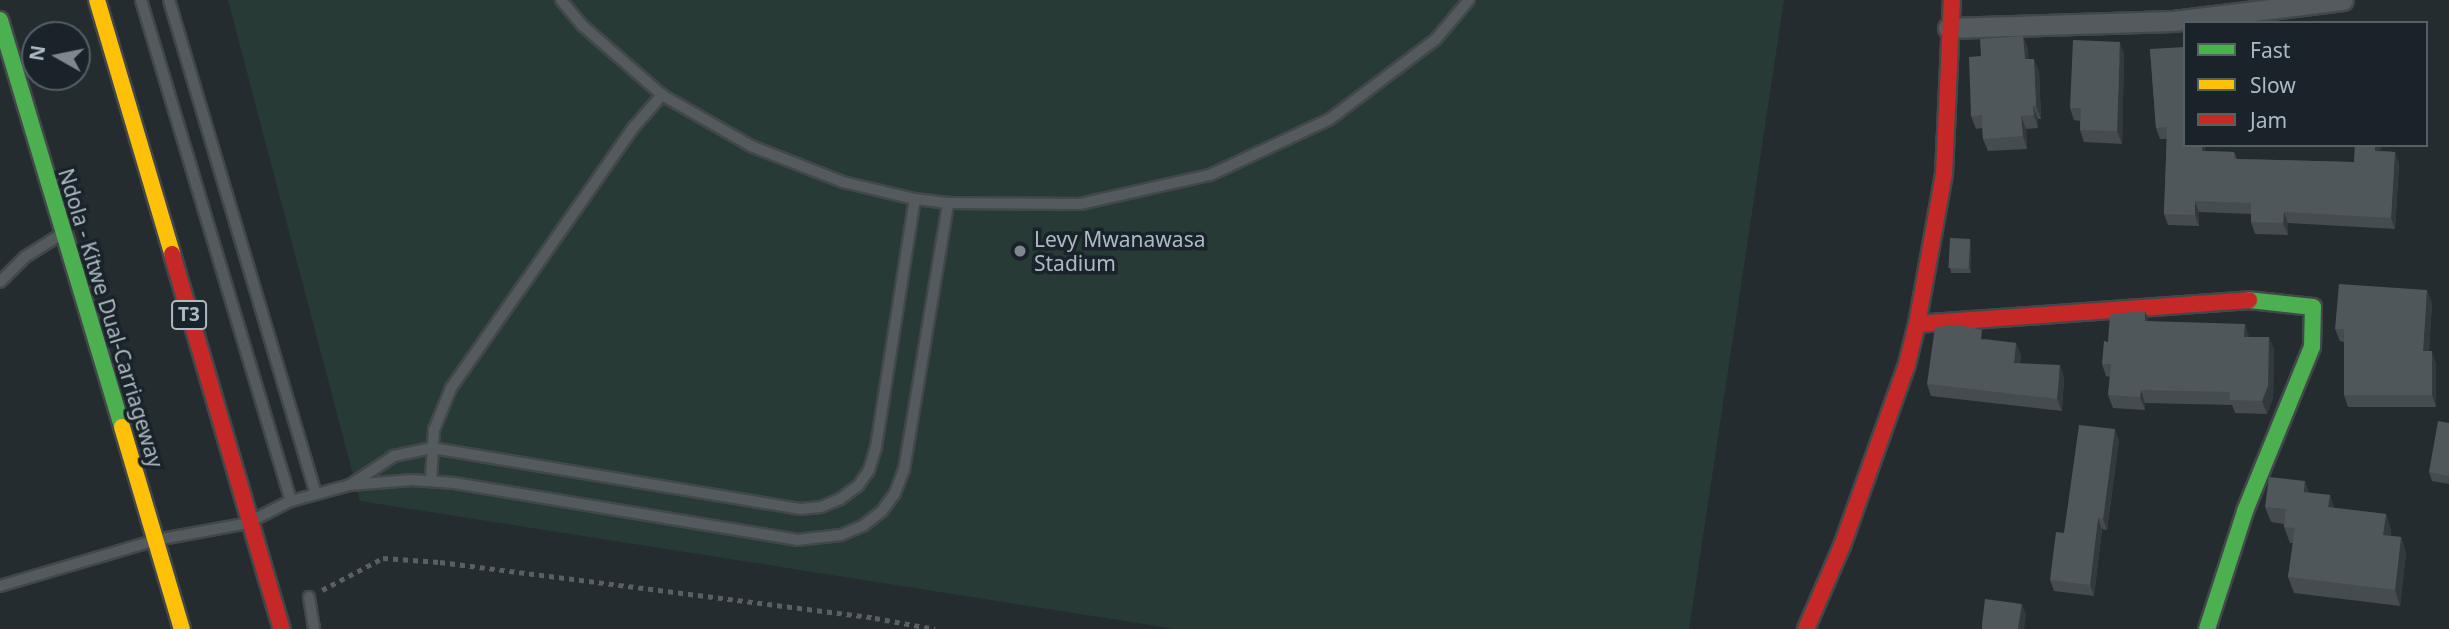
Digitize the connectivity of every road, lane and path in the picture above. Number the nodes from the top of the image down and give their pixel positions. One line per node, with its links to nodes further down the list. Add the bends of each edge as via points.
1 (97, 0): 21 (main road, T3)
2 (141, 0): 20 (lane)
3 (169, 0): 19 (lane)
4 (561, 0): 10 (lane, via 583,26)
5 (1469, 0): 12 (lane, via 1436,39 1330,119 1210,175 1080,204)
6 (1952, 0): 9 (main road)
7 (2343, 0): 9 (street, via 2173,21)
8 (0, 20): 13 (main road, Ndola - Kitwe Dual-Carriageway)
9 (1948, 29): 15 (main road, via 1944,174)
10 (662, 96): 11 (lane, via 751,146 843,182); 16 (lane, via 634,127 451,387 440,408)
11 (915, 199): 12 (lane); 16 (lane, via 876,447 858,486 840,499 821,508 801,509)
12 (948, 203): 17 (lane, via 904,470 883,511 864,525 841,535 797,540)
13 (63, 233): 14 (lane, via 25,257); 22 (main road, Ndola - Kitwe Dual-Carriageway)
14 (0, 282)
15 (1917, 324): 29 (main road, via 1907,365 1842,546); 30 (main road, via 2260,299 2313,307 2312,347 2245,511)
16 (432, 448): 17 (lane); 18 (lane, via 394,456)
17 (431, 480): 18 (lane)
18 (350, 485): 19 (lane)
19 (316, 494): 20 (lane)
20 (290, 501): 21 (lane)
21 (249, 523): 22 (lane); 26 (main road, T3)
22 (156, 540): 23 (lane); 25 (main road, Ndola - Kitwe Dual-Carriageway)
23 (0, 586)
24 (309, 597): 27 (lane); 28 (path, via 383,558)
25 (182, 629)
26 (282, 629)
27 (314, 629)
28 (935, 629)
29 (1806, 629)
30 (2207, 629)

